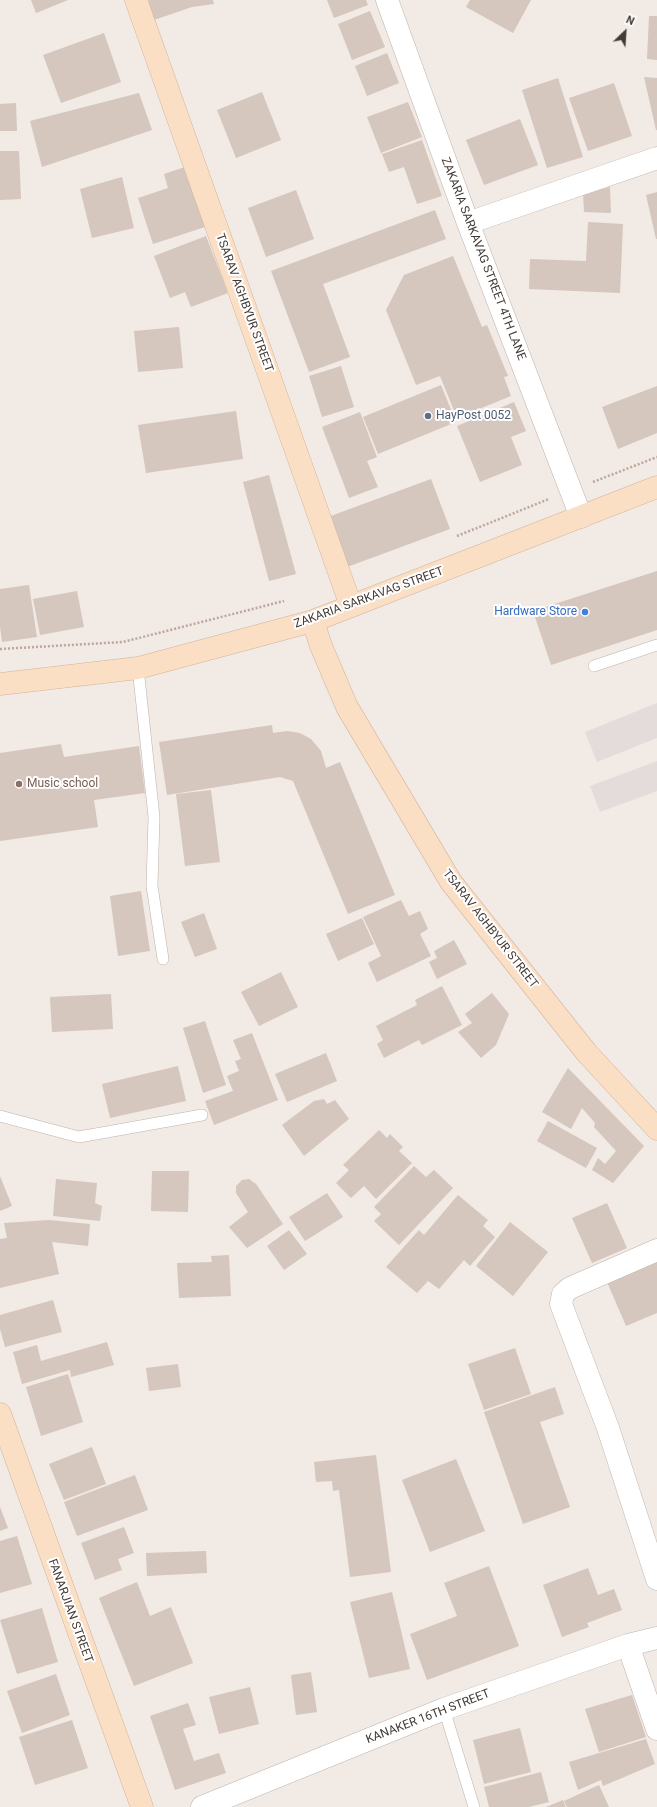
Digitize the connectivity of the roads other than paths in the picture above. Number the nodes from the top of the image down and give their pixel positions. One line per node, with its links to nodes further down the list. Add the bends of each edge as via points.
1 (136, 0): 7 (main road, TSARAV AGHBYUR STREET)
2 (388, 0): 4 (street, ZAKARIA SARKAVAG STREET 4TH LANE)
3 (657, 158): 4 (street)
4 (468, 223): 6 (street, ZAKARIA SARKAVAG STREET 4TH LANE)
5 (657, 487): 6 (main road, ZAKARIA SARKAVAG STREET)
6 (581, 517): 7 (main road, ZAKARIA SARKAVAG STREET)
7 (351, 606): 8 (main road, ZAKARIA SARKAVAG STREET)
8 (313, 621): 11 (main road, ZAKARIA SARKAVAG STREET); 16 (main road, TSARAV AGHBYUR STREET, via 320,646 347,707 451,882 586,1052)
9 (657, 645): 10 (lane)
10 (594, 666)
11 (138, 668): 12 (main road, ZAKARIA SARKAVAG STREET); 13 (lane, via 154,816 152,886)
12 (0, 684)
13 (163, 959)
14 (202, 1115): 15 (lane, via 79,1137)
15 (0, 1116)
16 (657, 1128)
17 (657, 1250): 19 (street, via 570,1288 563,1294 561,1304 608,1428)
18 (0, 1414): 24 (main road, FANARJIAN STREET)
19 (657, 1579)
20 (657, 1638): 21 (street, KANAKER 16TH STREET)
21 (628, 1645): 22 (street, KANAKER 16TH STREET); 23 (street)
22 (444, 1710): 25 (street, KANAKER 16TH STREET); 26 (lane)
23 (657, 1728)
24 (142, 1807)
25 (202, 1807)
26 (474, 1807)

